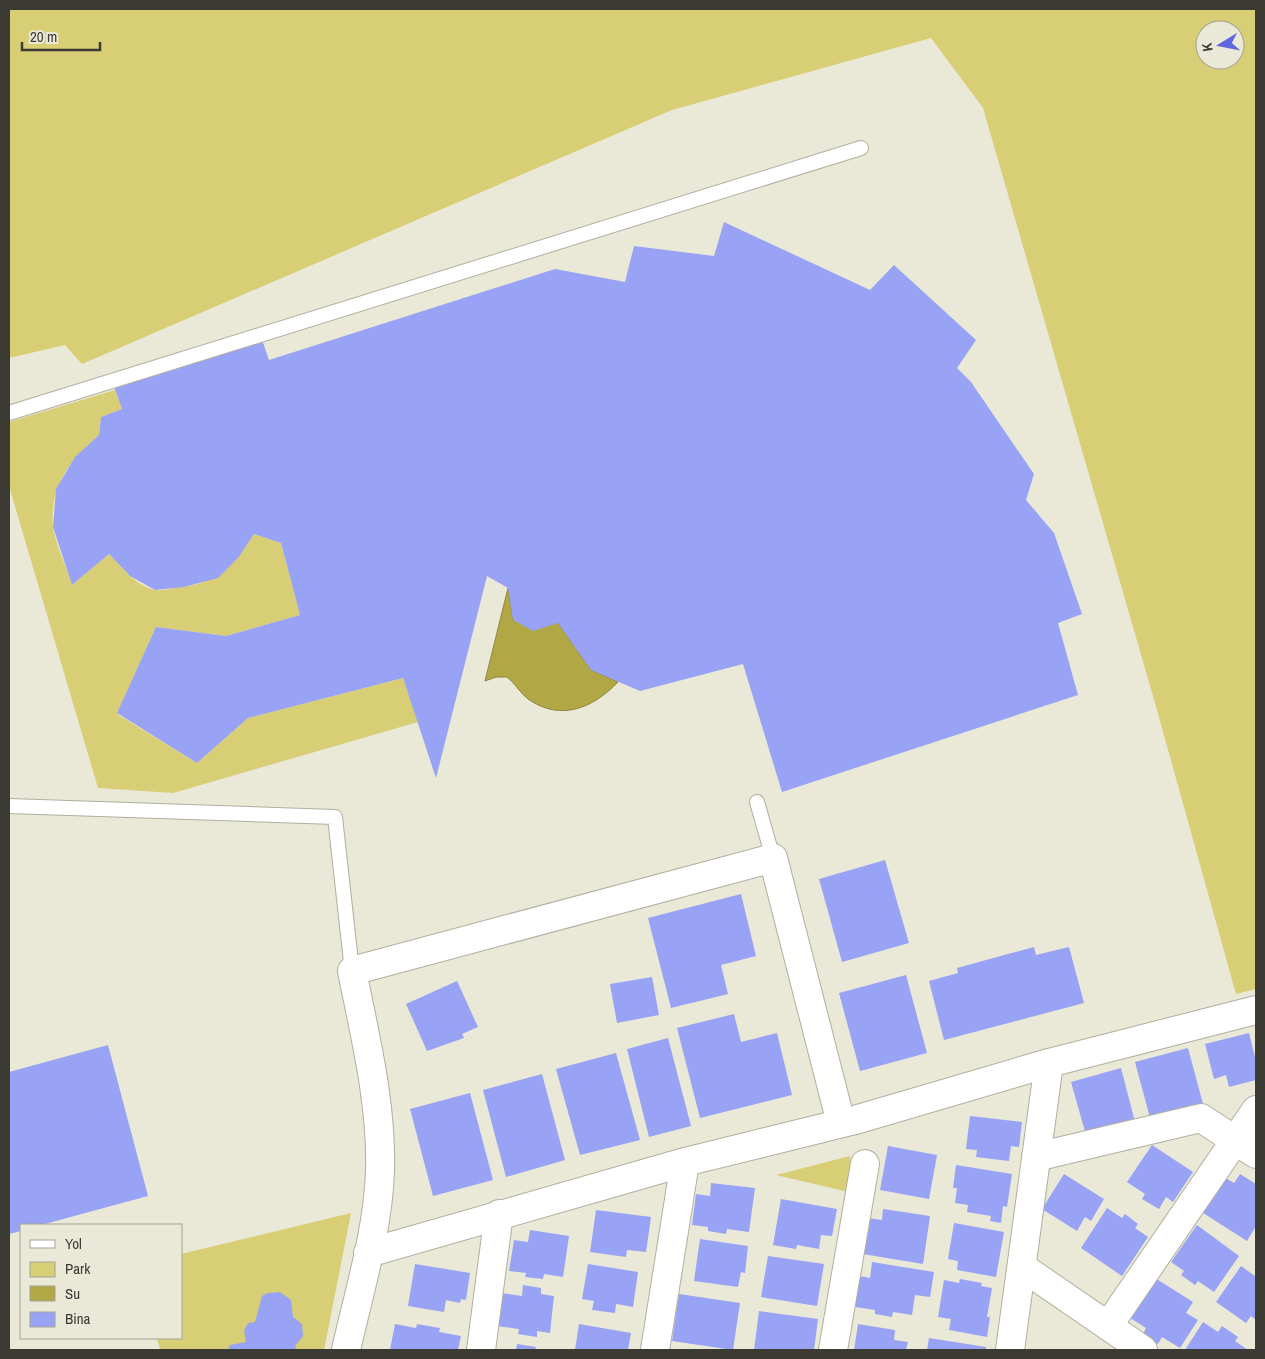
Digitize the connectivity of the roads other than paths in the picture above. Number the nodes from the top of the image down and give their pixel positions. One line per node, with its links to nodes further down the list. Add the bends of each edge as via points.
1 (861, 148): 2 (lane)
2 (9, 412)
3 (757, 802): 5 (lane)
4 (9, 806): 6 (lane, via 335,817)
5 (773, 858): 6 (street); 10 (street)
6 (352, 971): 16 (street, via 367,1046 380,1143 378,1200)
7 (1256, 1010): 8 (street)
8 (1049, 1064): 10 (street); 12 (street)
9 (1256, 1110): 11 (street)
10 (842, 1123): 13 (street)
11 (1246, 1147): 12 (street, via 1201,1118); 18 (street)
12 (1036, 1158): 17 (street)
13 (686, 1162): 15 (street); 21 (street)
14 (865, 1164): 22 (street)
15 (499, 1214): 16 (street); 20 (street)
16 (368, 1253): 19 (street)
17 (1022, 1268): 18 (street); 23 (street)
18 (1108, 1326): 24 (street)
19 (346, 1350)
20 (481, 1350)
21 (655, 1350)
22 (833, 1350)
23 (1010, 1350)
24 (1143, 1350)

